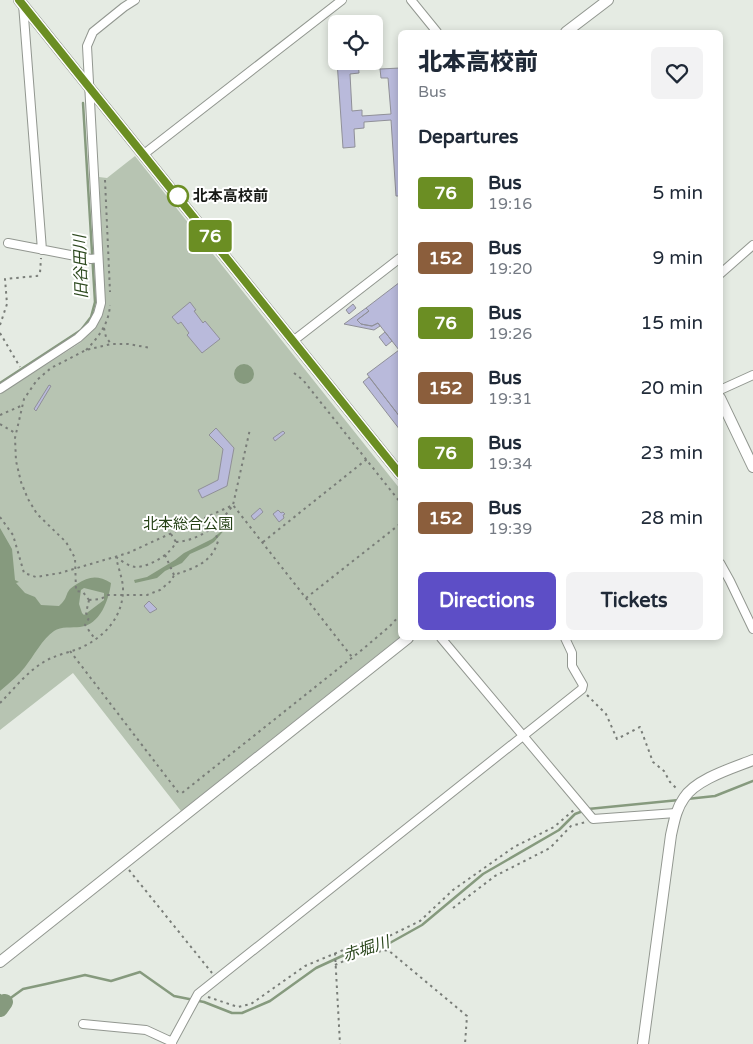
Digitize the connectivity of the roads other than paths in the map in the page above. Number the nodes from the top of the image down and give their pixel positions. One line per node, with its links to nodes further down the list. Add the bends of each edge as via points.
1 (135, 0): 8 (street, via 93,32 87,46)
2 (342, 0): 9 (street)
3 (411, 0): 6 (street)
4 (608, 0): 7 (street)
5 (21, 2): 8 (street); 12 (street)
6 (435, 30)
7 (569, 30)
8 (89, 85): 9 (street); 13 (street)
9 (144, 154): 16 (street)
10 (8, 243): 12 (street)
11 (753, 245): 15 (street)
12 (42, 250): 13 (street)
13 (98, 258): 18 (street, via 101,303 92,325 78,338)
14 (398, 260): 16 (street)
15 (723, 271)
16 (294, 341): 22 (street)
17 (753, 375): 19 (street)
18 (0, 389)
19 (723, 389)
20 (723, 404): 21 (street)
21 (753, 467)
22 (398, 471)
23 (723, 568): 24 (street)
24 (753, 629)
25 (405, 640): 31 (street)
26 (444, 640): 28 (street)
27 (566, 640): 28 (street, via 582,689)
28 (524, 736): 30 (street, via 593,819); 33 (street, via 198,994)
29 (753, 760): 30 (street, via 695,787 684,797)
30 (676, 813): 34 (street)
31 (0, 962)
32 (83, 1024): 33 (street, via 146,1030)
33 (172, 1043)
34 (643, 1044)

